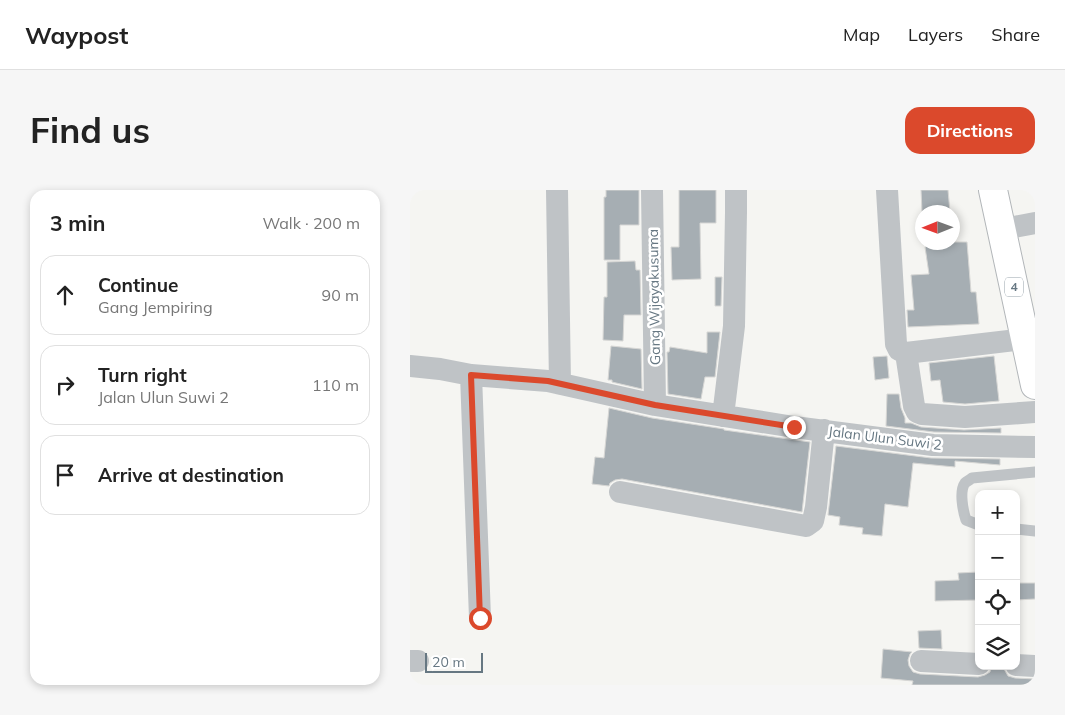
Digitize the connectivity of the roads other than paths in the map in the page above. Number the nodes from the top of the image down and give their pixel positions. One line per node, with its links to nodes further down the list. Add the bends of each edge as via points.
1 (556, 190): 11 (street)
2 (652, 190): 13 (street, Gang Wijayakusuma)
3 (736, 190): 15 (street, via 734,326)
4 (887, 190): 8 (street, via 896,344)
5 (993, 190): 6 (highway, 4)
6 (1017, 226): 7 (highway, 4)
7 (1027, 325): 8 (street); 12 (highway, 4)
8 (906, 353): 14 (street, via 917,412 965,417)
9 (410, 366): 10 (street, Jalan Ulun Suwi 2)
10 (471, 375): 11 (street, Jalan Ulun Suwi 2); 23 (street)
11 (560, 384): 13 (street, Jalan Ulun Suwi 2)
12 (1035, 385)
13 (655, 405): 15 (street, Jalan Ulun Suwi 2)
14 (1035, 412)
15 (723, 416): 16 (street, Jalan Ulun Suwi 2)
16 (824, 430): 17 (street, Jalan Ulun Suwi 2, via 933,445); 19 (street, via 816,507 813,521 806,526)
17 (1035, 447)
18 (1035, 472): 20 (lane, via 972,478 965,483 963,510 966,520)
19 (620, 492)
20 (975, 524)
21 (1020, 529): 22 (lane)
22 (1035, 531)
23 (480, 618)
24 (921, 661): 25 (street)
25 (975, 664)
26 (1020, 665): 27 (street)
27 (1035, 666)

